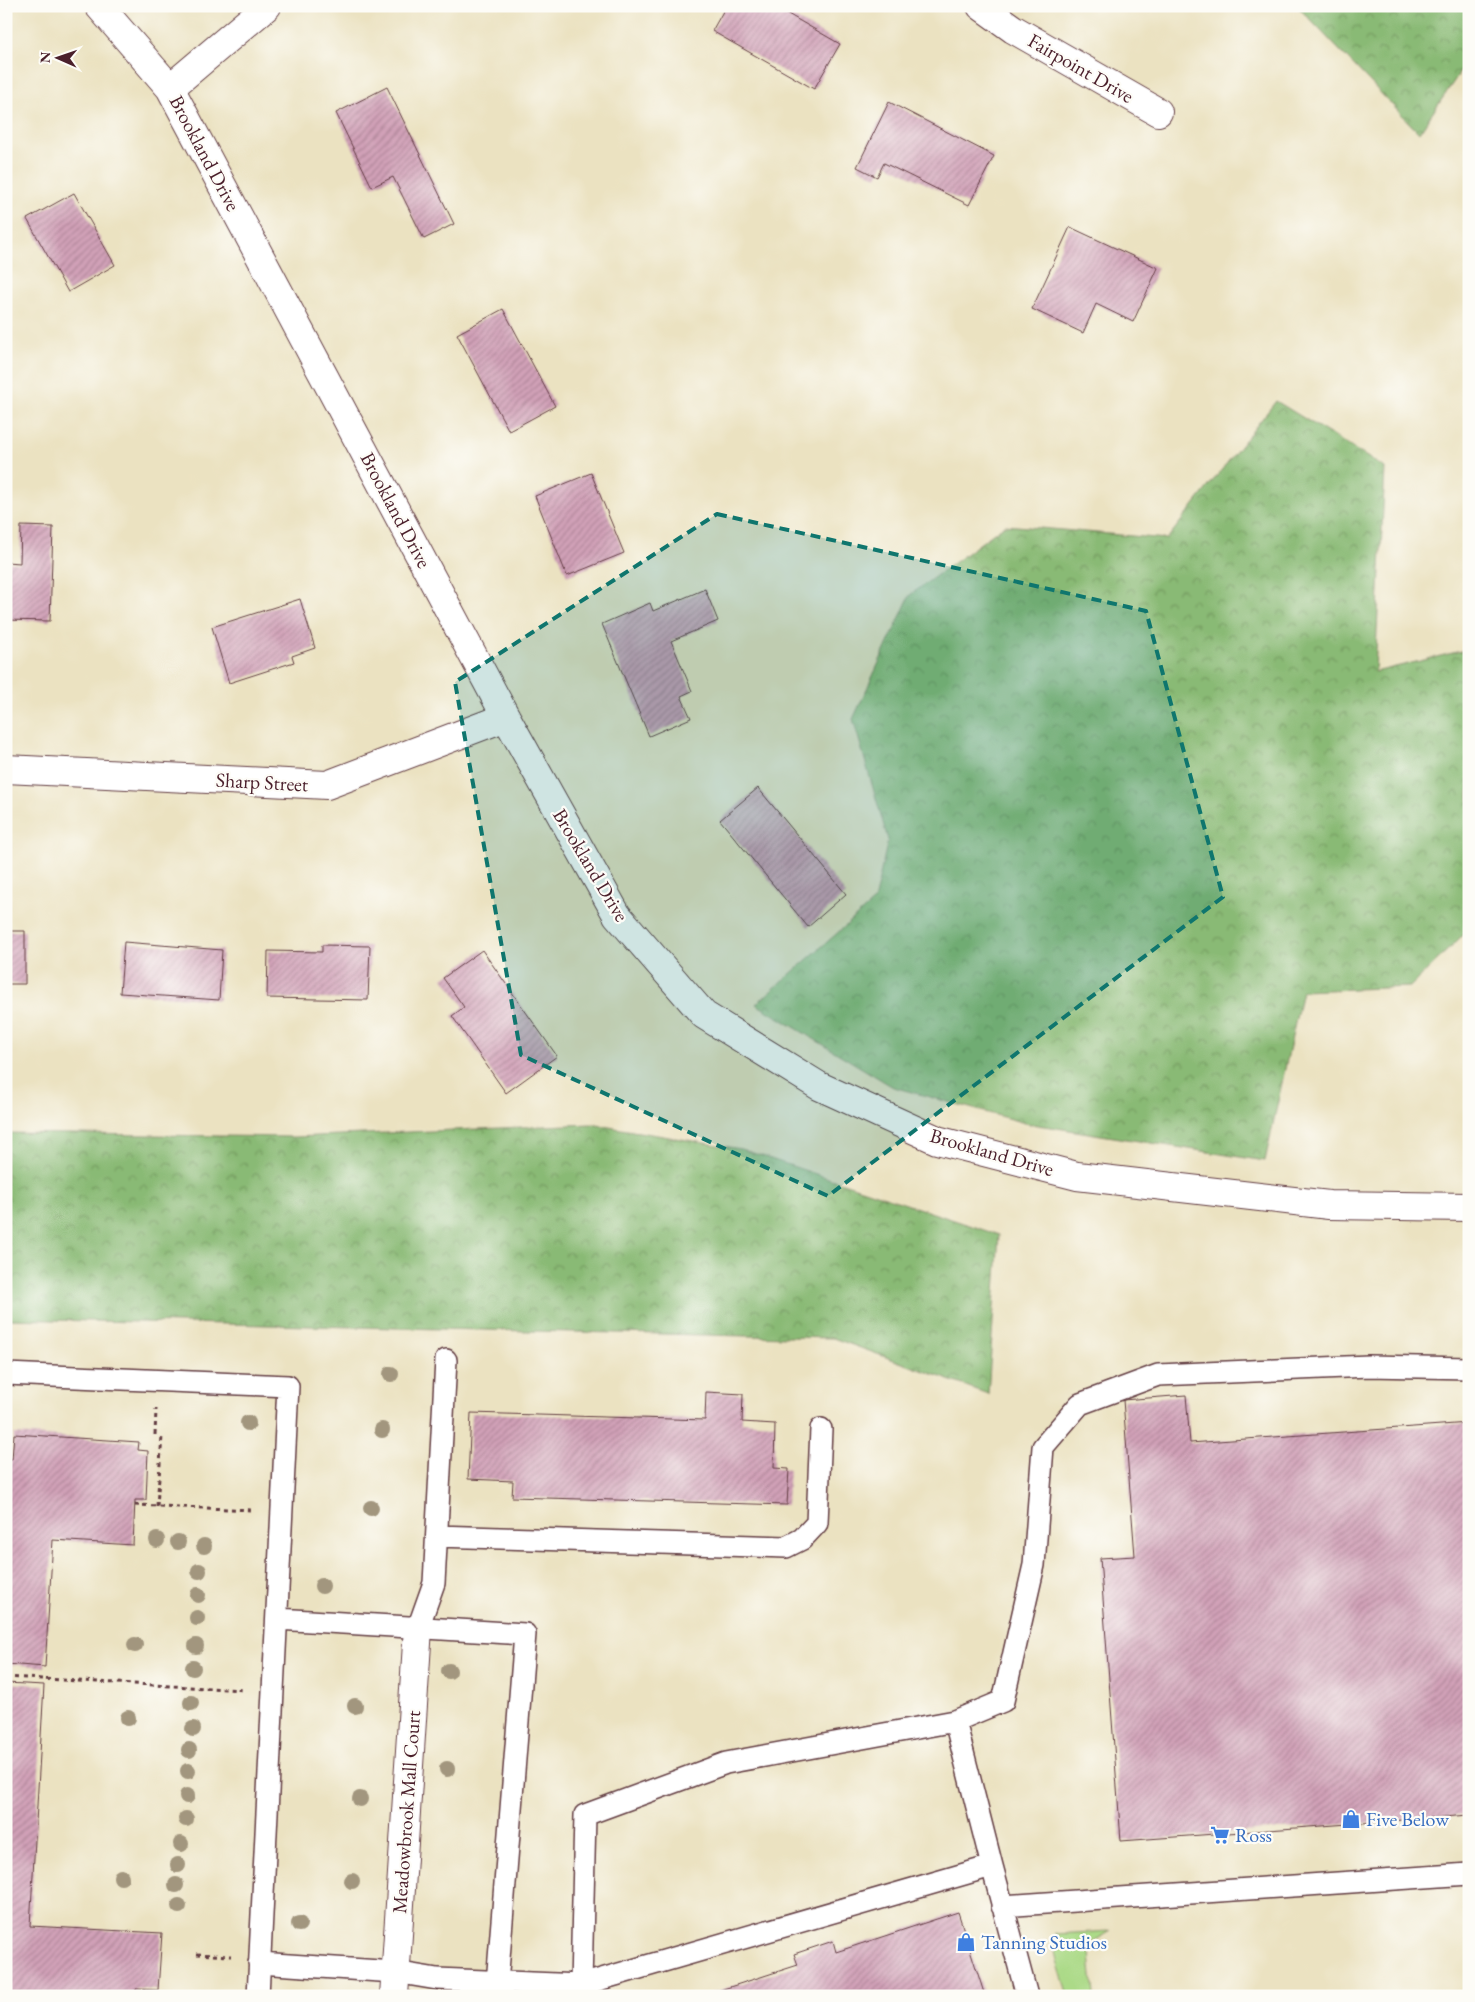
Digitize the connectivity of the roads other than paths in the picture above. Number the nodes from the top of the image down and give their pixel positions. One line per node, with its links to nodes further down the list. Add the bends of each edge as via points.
1 (99, 6): 4 (street, Brookland Drive)
2 (268, 6): 4 (street)
3 (981, 6): 5 (street, Fairpoint Drive, via 1013,30)
4 (170, 88): 6 (street, Brookland Drive)
5 (1158, 112)
6 (506, 717): 7 (street, Sharp Street, via 327,785); 8 (street, Brookland Drive, via 617,915 704,1015 819,1086 937,1140 1077,1176 1329,1205)
7 (6, 769)
8 (1469, 1207)
9 (446, 1360): 13 (lane)
10 (1469, 1368): 16 (lane, via 1369,1366 1158,1375 1080,1404 1043,1446 1034,1565 1003,1700)
11 (6, 1374): 14 (lane, via 288,1386)
12 (821, 1428): 13 (lane, via 817,1523 802,1539 786,1547)
13 (436, 1536): 15 (lane, via 434,1583)
14 (277, 1619): 15 (lane); 20 (lane)
15 (418, 1628): 21 (street, Meadowbrook Mall Court); 23 (lane, via 525,1634)
16 (955, 1721): 17 (lane); 22 (lane, via 726,1763 585,1815)
17 (992, 1866): 19 (lane); 22 (lane)
18 (1469, 1874): 19 (lane)
19 (1002, 1906): 25 (lane)
20 (259, 1964): 21 (lane); 24 (lane)
21 (395, 1984): 23 (lane, via 437,1979)
22 (581, 1985): 23 (lane)
23 (497, 1989)
24 (258, 1996)
25 (1027, 1996)

